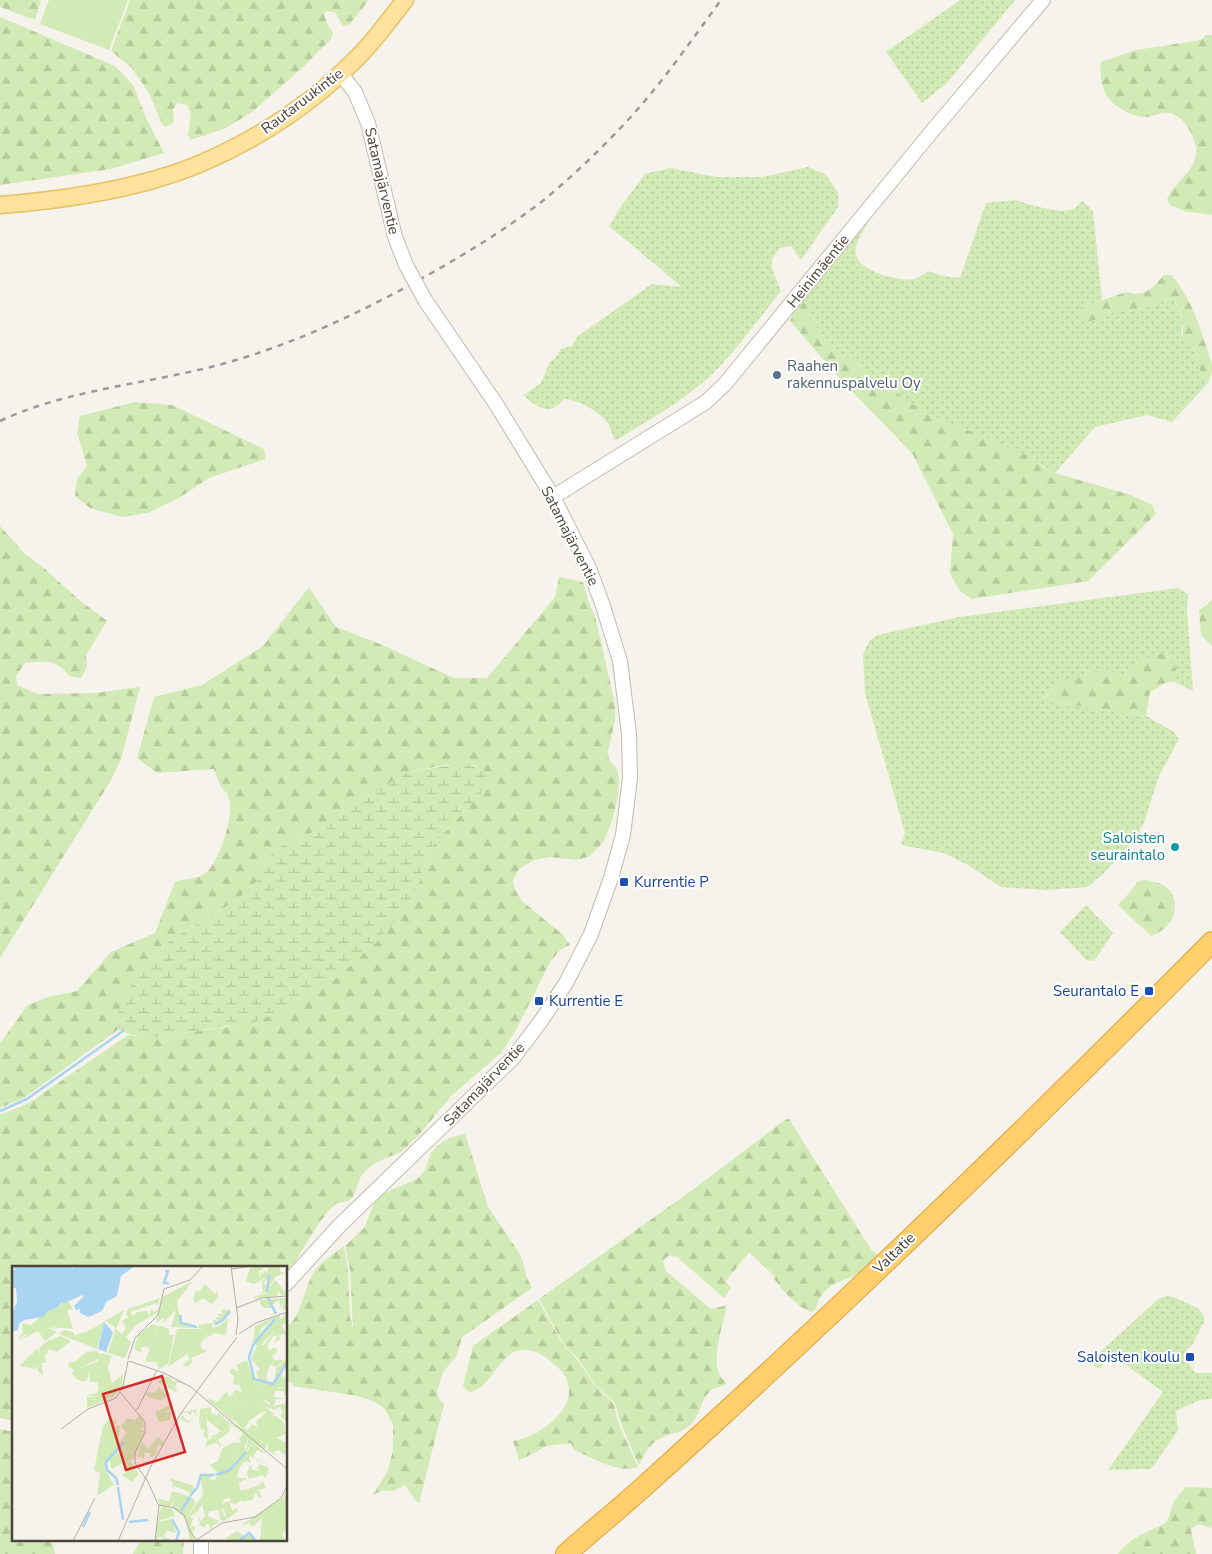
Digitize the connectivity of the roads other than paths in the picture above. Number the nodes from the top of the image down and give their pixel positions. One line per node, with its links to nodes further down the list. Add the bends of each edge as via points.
1 (406, 0): 3 (main road, Rautaruukintie)
2 (1043, 0): 5 (street, Heinimäentie, via 725,384 706,402)
3 (341, 74): 4 (main road, Rautaruukintie, via 267,129 186,169 106,191); 5 (street, Satamajärventie, bridge, via 356,92 368,123 395,237 406,265 425,300 496,404)
4 (0, 205)
5 (553, 497): 7 (street, Satamajärventie, via 590,568 620,661 629,734 630,778 623,835 611,878 591,934 566,983 513,1058 340,1225)
6 (1212, 942): 8 (highway, Valtatie, via 1007,1146 842,1303)
7 (288, 1282)
8 (566, 1554)

